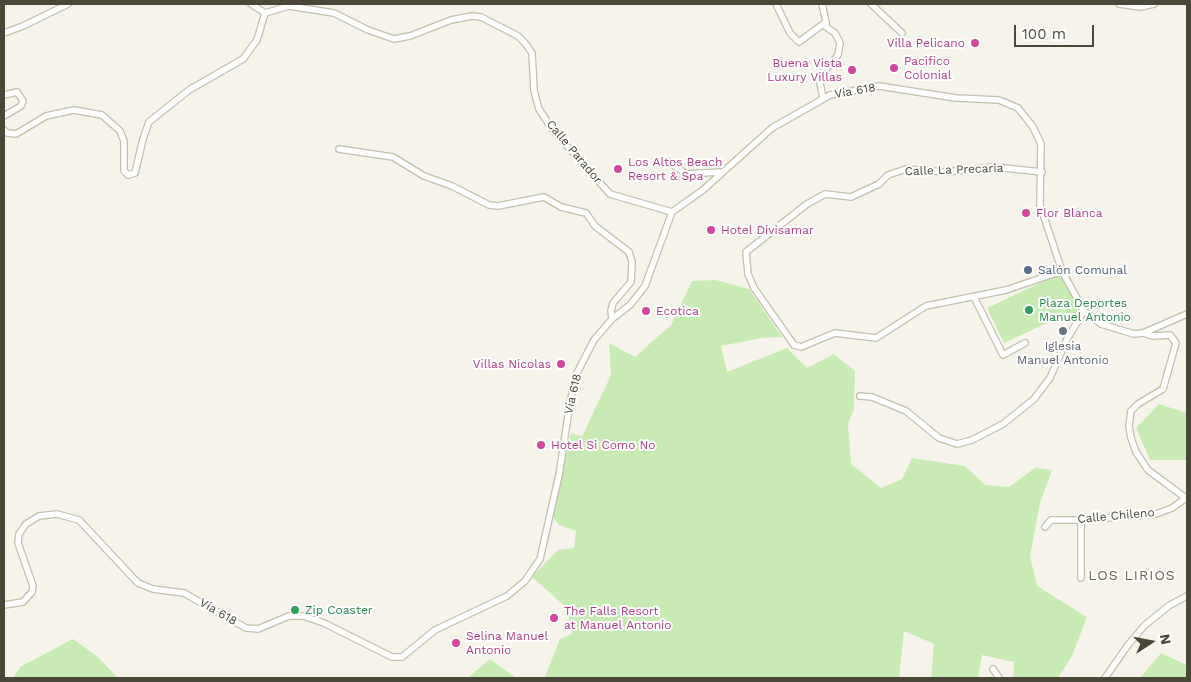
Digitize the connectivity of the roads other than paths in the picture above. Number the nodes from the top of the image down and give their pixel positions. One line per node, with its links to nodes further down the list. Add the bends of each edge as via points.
1 (68, 4): 10 (street)
2 (252, 4): 8 (street)
3 (776, 4): 9 (street, via 790,33 799,42)
4 (822, 4): 9 (street)
5 (871, 4): 11 (street)
6 (1119, 4): 7 (street, via 1140,7)
7 (1154, 4)
8 (265, 13): 15 (street, via 257,40 244,59 189,90 149,122 135,173 128,175 124,171 124,140 120,131 102,115 74,110 46,116 16,134); 20 (street, Calle Parador, via 289,6 322,10 385,37 401,40 450,20 481,17 525,43 532,53 534,91 540,109 552,129 610,194)
9 (826, 22): 13 (street, via 826,27 835,33 840,49 835,61 819,78)
10 (4, 33)
11 (902, 34)
12 (4, 95): 14 (street, via 16,92 23,101 21,106)
13 (824, 98): 18 (street, Vía 618, via 772,128); 19 (street, Vía 618, via 879,86 1008,103 1025,114 1034,127 1041,144)
14 (4, 116)
15 (4, 130)
16 (339, 149): 25 (street, via 394,157 424,176 489,205 544,197 561,207 586,213 595,226 629,252 632,262 630,282 613,303)
17 (668, 161): 18 (street, via 686,174)
18 (720, 172): 20 (street, Vía 618, via 703,190)
19 (1042, 172): 21 (street, Vía 618, via 1040,206); 22 (street, Calle La Precaria, via 994,167 946,172 906,169 888,175 879,184 851,197 818,196 746,252 748,274 754,288 794,345 801,347 835,333 876,338 926,306)
20 (672, 212): 25 (street, Vía 618, via 646,286)
21 (1062, 271): 22 (street, Calle La Precaria); 23 (street, Vía 618)
22 (974, 298): 27 (street, via 1003,354)
23 (1084, 311): 26 (street, Vía 618, via 1101,324 1120,331); 28 (street, via 1050,378 1034,399 1003,424 972,440 957,444 939,438 906,411 872,397)
24 (1187, 314): 26 (street, Vía 618)
25 (612, 319): 34 (street, Vía 618, via 594,340 577,373 540,559 525,581 507,596 435,630 402,657 383,654 324,623 303,616 289,616 258,629 246,628 184,594 138,583 79,520 64,514 39,516 26,524 19,534 18,543 33,586 32,592 22,602)
26 (1143, 333): 29 (street, via 1153,336 1170,334 1176,343 1163,389 1131,411 1129,426 1132,438 1136,452 1148,470)
27 (1025, 343)
28 (860, 396)
29 (1186, 498): 30 (street, Calle Chileno, via 1156,514)
30 (1081, 520): 31 (street, Calle Chileno, via 1051,520); 32 (street)
31 (1046, 527)
32 (1081, 578)
33 (1187, 596): 37 (street, via 1145,625)
34 (4, 605)
35 (993, 669): 36 (street)
36 (999, 678)
37 (1105, 678)

